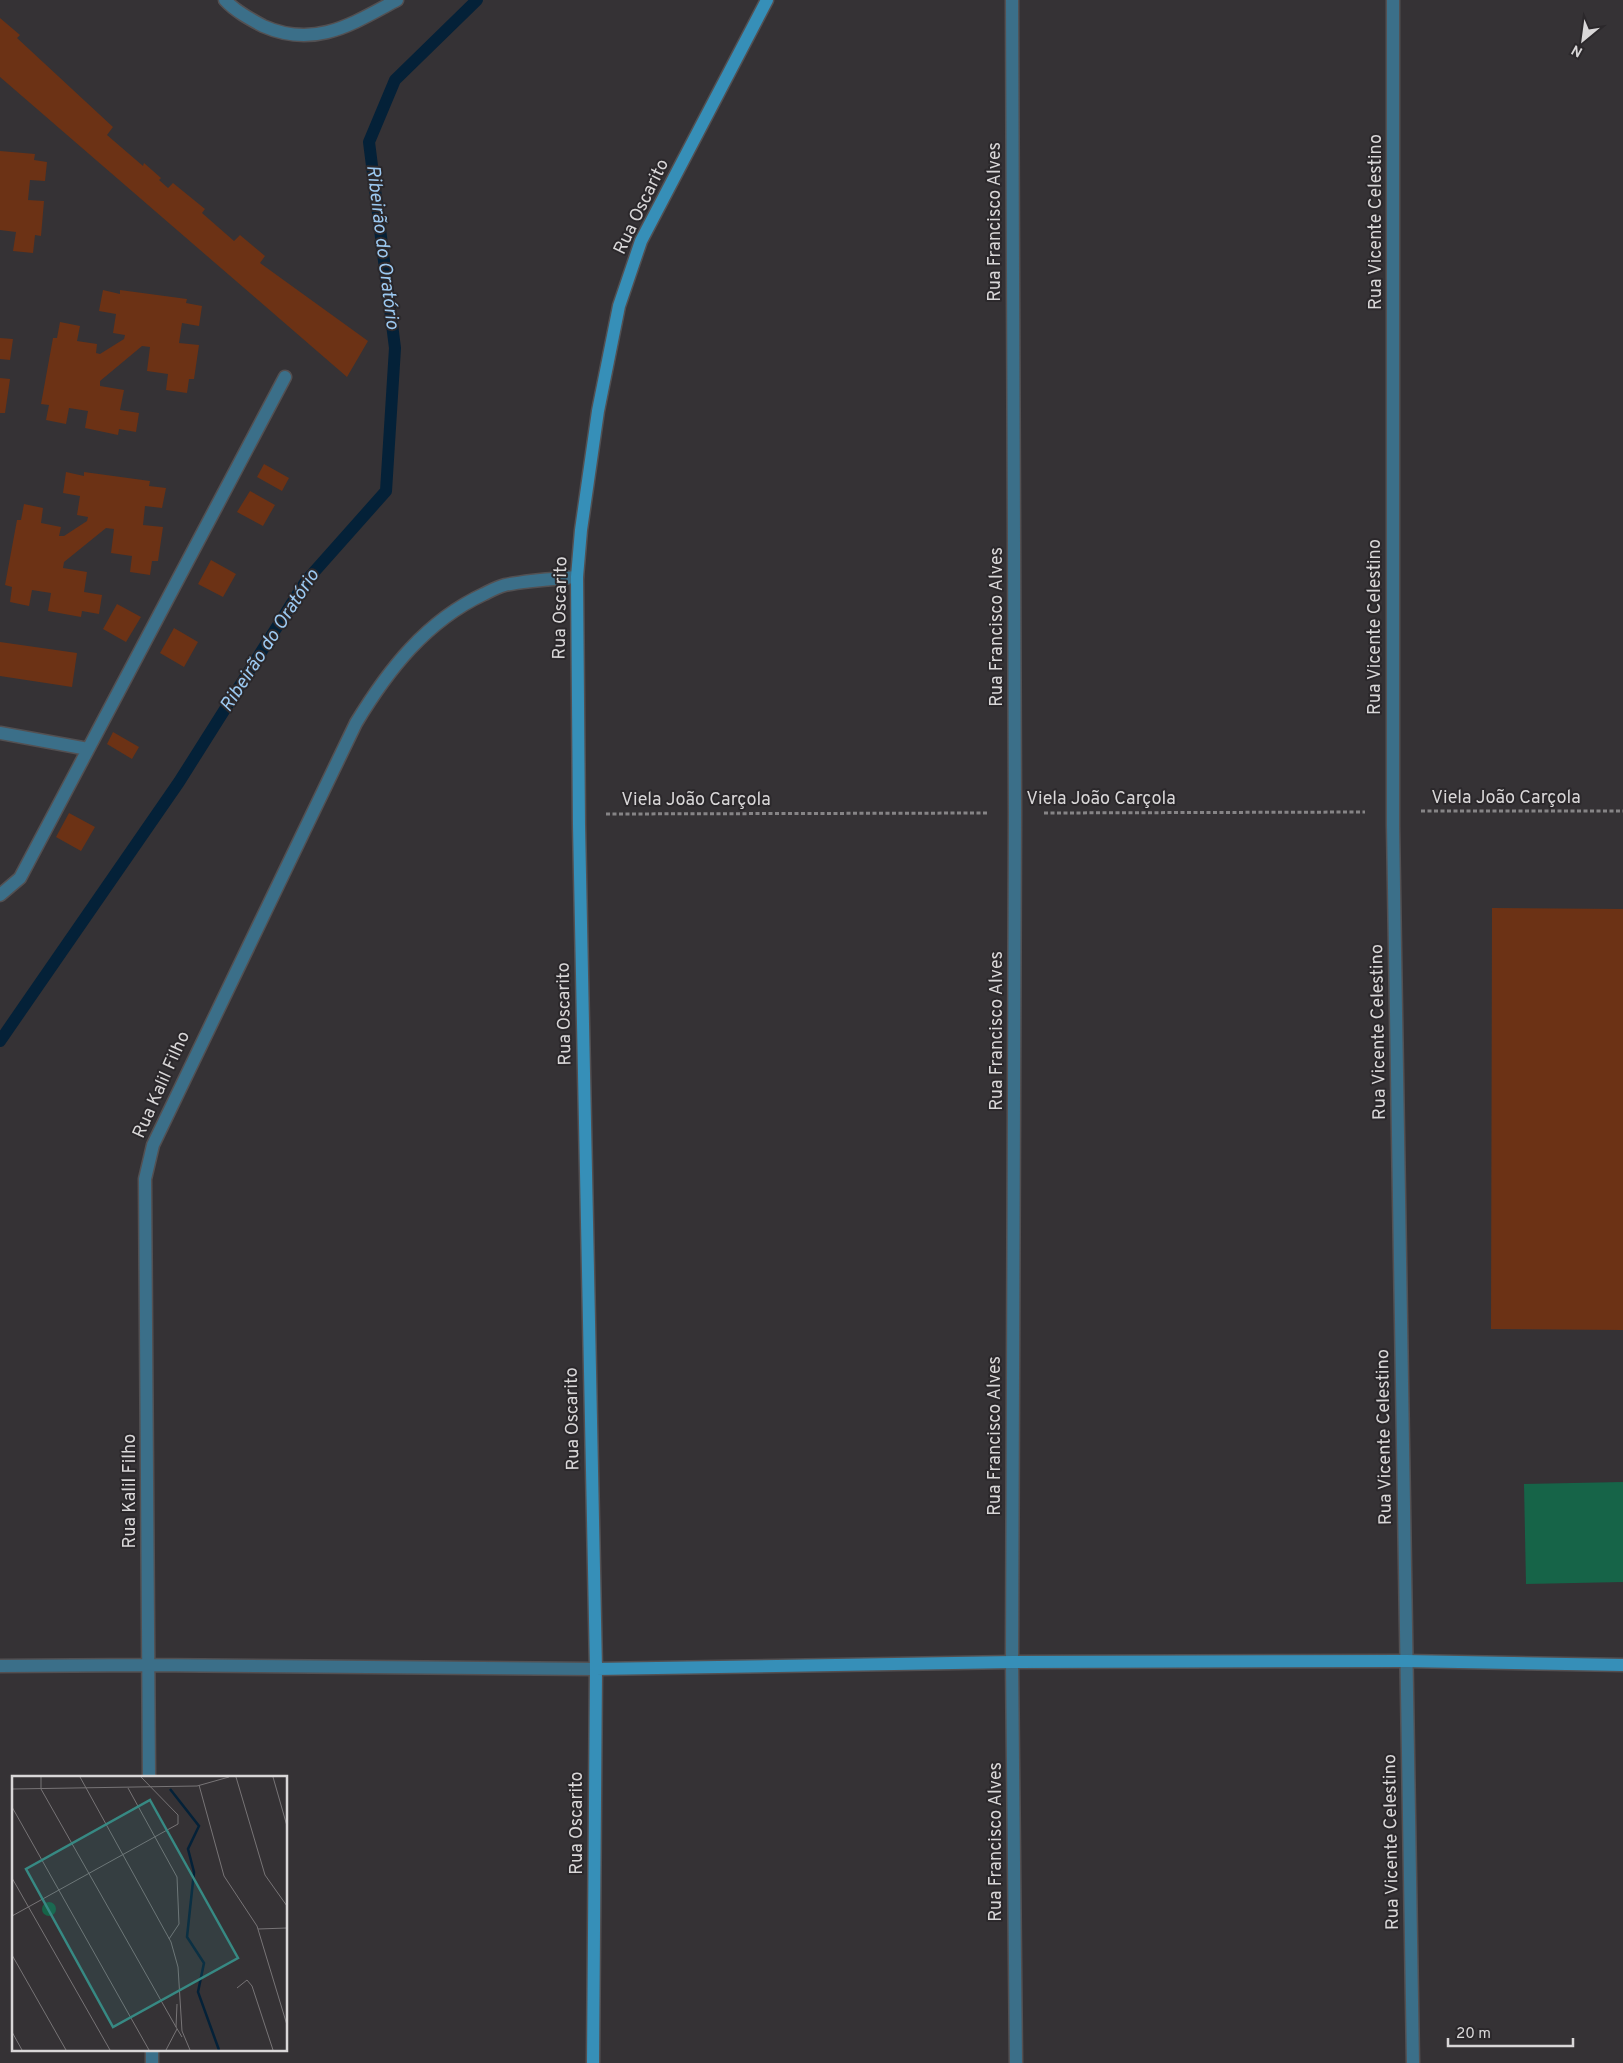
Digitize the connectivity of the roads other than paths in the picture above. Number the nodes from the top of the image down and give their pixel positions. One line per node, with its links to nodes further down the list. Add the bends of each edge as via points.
1 (225, 0): 2 (street, via 253,21 278,32 303,36 329,33 351,25)
2 (397, 0)
3 (1012, 0): 12 (street, Rua Francisco Alves, via 1015,813)
4 (1393, 0): 11 (street, Rua Vicente Celestino, via 1393,812)
5 (767, 1): 7 (main road, Rua Oscarito, via 642,241 618,306 598,411)
6 (285, 377): 9 (street)
7 (577, 576): 13 (street, Rua Kalil Filho, via 504,585 472,599 447,615 395,664 356,723 153,1145 145,1179); 16 (main road, Rua Oscarito)
8 (0, 733): 9 (street)
9 (88, 748): 10 (street, via 20,878)
10 (0, 895)
11 (1406, 1661): 12 (main road); 14 (main road); 22 (street, Rua Vicente Celestino)
12 (1012, 1662): 16 (main road); 21 (street, Rua Francisco Alves)
13 (148, 1664): 15 (street); 16 (street); 17 (street, Rua Kalil Filho)
14 (1623, 1665)
15 (0, 1666)
16 (596, 1669): 20 (main road, Rua Oscarito)
17 (150, 1776)
18 (152, 2050): 19 (street)
19 (152, 2063)
20 (593, 2063)
21 (1016, 2063)
22 (1413, 2063)

